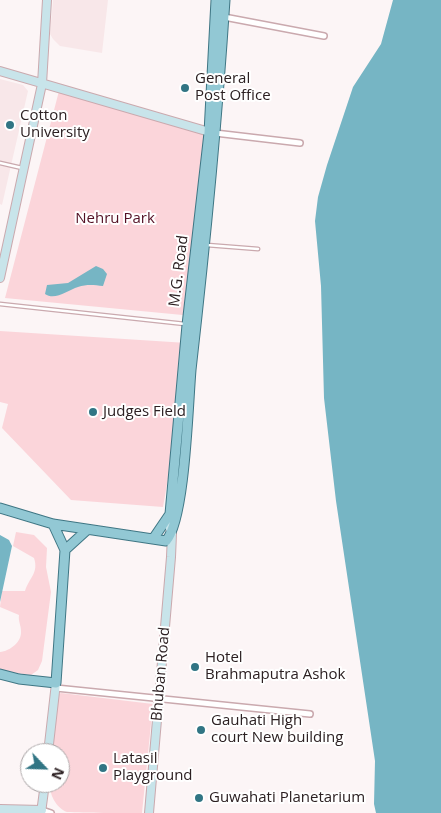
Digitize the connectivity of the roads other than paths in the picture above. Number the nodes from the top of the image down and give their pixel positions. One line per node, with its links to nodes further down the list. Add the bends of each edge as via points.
1 (48, 0): 7 (street)
2 (216, 0): 8 (main road, M.G. Road)
3 (226, 0): 4 (main road)
4 (224, 17): 5 (street); 8 (main road)
5 (324, 36)
6 (0, 71): 7 (street)
7 (42, 84): 8 (street); 11 (street)
8 (212, 133): 9 (street); 12 (main road); 16 (main road, M.G. Road)
9 (300, 143)
10 (0, 163): 11 (lane)
11 (24, 168): 14 (street)
12 (205, 245): 13 (lane); 21 (main road, via 180,489)
13 (258, 249)
14 (0, 278)
15 (0, 304): 16 (lane)
16 (187, 325): 18 (main road, M.G. Road)
17 (0, 508): 19 (main road)
18 (167, 521): 21 (street); 22 (main road, M.G. Road)
19 (53, 524): 20 (main road); 23 (main road)
20 (87, 530): 22 (main road); 23 (main road)
21 (172, 534): 22 (main road, via 166,541); 26 (street, Bhuban Road)
22 (153, 539)
23 (65, 550): 25 (main road)
24 (0, 674): 25 (main road)
25 (56, 685): 26 (street); 28 (street)
26 (159, 698): 27 (street); 33 (street, Bhuban Road)
27 (310, 714)
28 (49, 743)
29 (44, 793): 31 (street)
30 (0, 809): 31 (street)
31 (41, 812): 32 (street)
32 (51, 813)
33 (149, 813)

